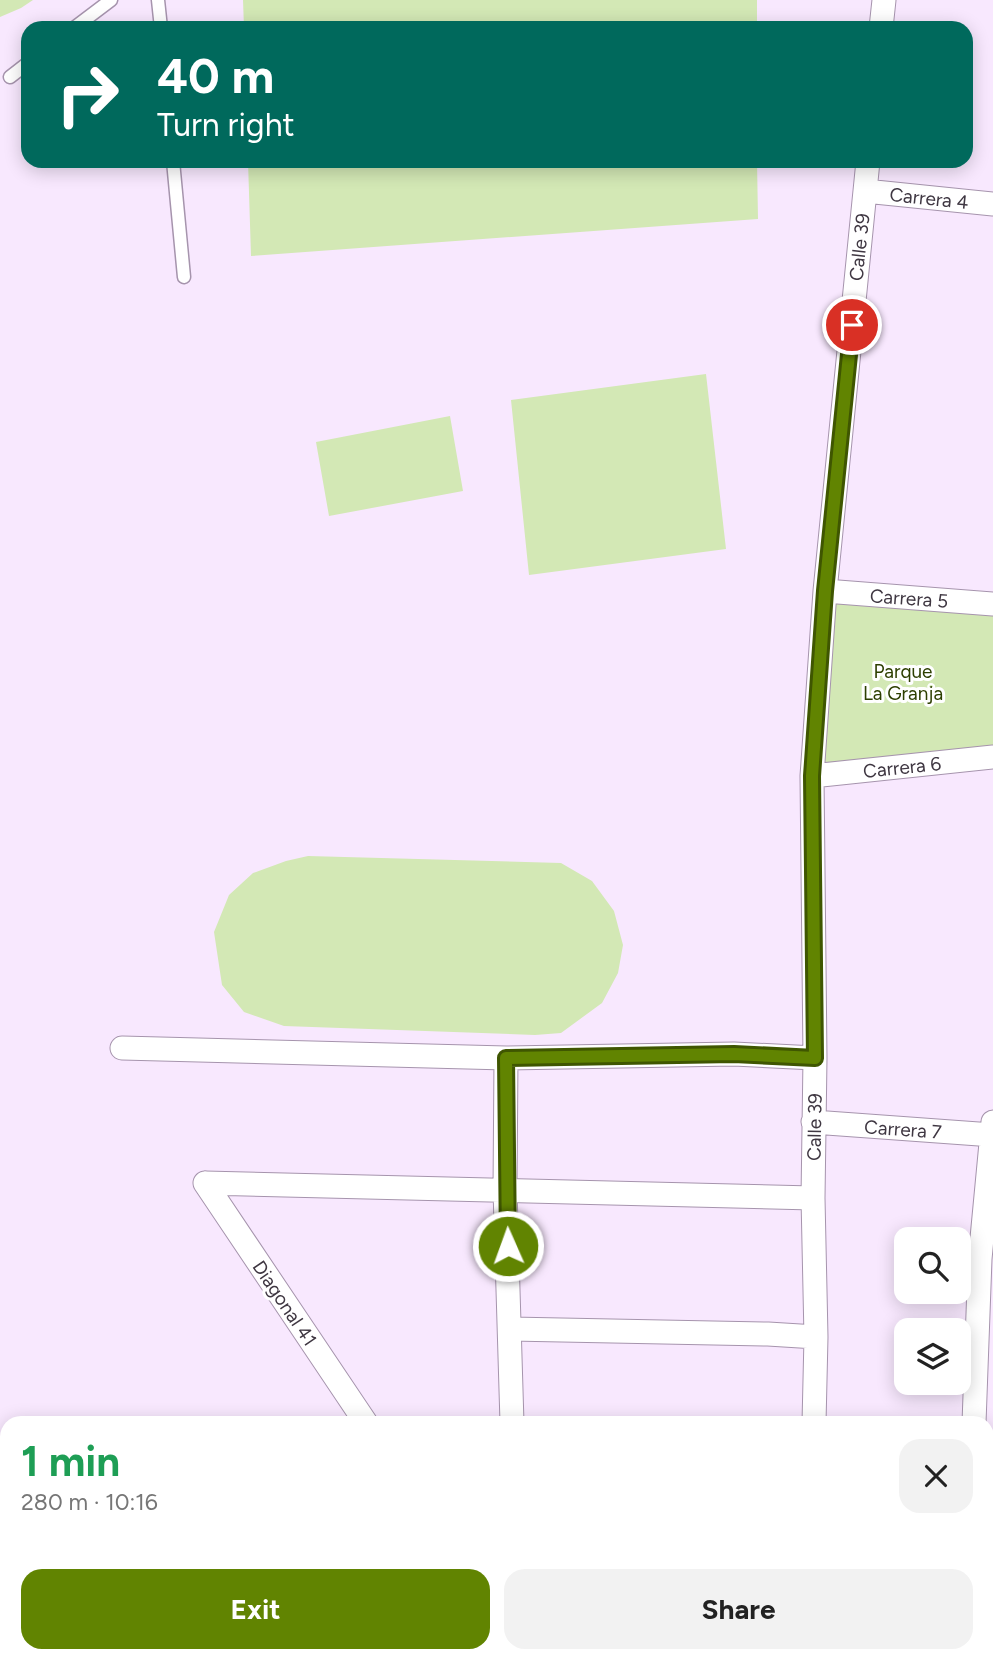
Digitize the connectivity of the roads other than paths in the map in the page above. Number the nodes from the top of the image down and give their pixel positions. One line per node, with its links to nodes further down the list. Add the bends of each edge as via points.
1 (111, 0): 4 (lane)
2 (158, 0): 5 (lane)
3 (884, 0): 6 (street)
4 (83, 21)
5 (160, 21)
6 (882, 21)
7 (21, 68): 8 (lane)
8 (9, 77)
9 (174, 168): 13 (lane)
10 (867, 168): 11 (street, Calle 39)
11 (865, 191): 12 (street, Carrera 4); 14 (street, Calle 39)
12 (993, 204)
13 (184, 277)
14 (825, 591): 15 (street, Carrera 5); 17 (street, Calle 39)
15 (993, 604)
16 (993, 757): 17 (street, Carrera 6)
17 (812, 776): 20 (street, Calle 39)
18 (122, 1048): 19 (street)
19 (506, 1058): 20 (street, via 734,1054); 24 (street)
20 (815, 1058): 21 (street, Calle 39)
21 (813, 1122): 23 (street, Carrera 7); 25 (street, Calle 39)
22 (993, 1122): 23 (street)
23 (993, 1135): 31 (street, via 980,1259)
24 (505, 1190): 25 (street); 26 (street); 28 (street, Diagonal 41, via 205,1183)
25 (813, 1198): 27 (street, Calle 39)
26 (510, 1329): 27 (street); 29 (street)
27 (816, 1337): 30 (street, Calle 39)
28 (361, 1416)
29 (512, 1416)
30 (814, 1416)
31 (974, 1416)

